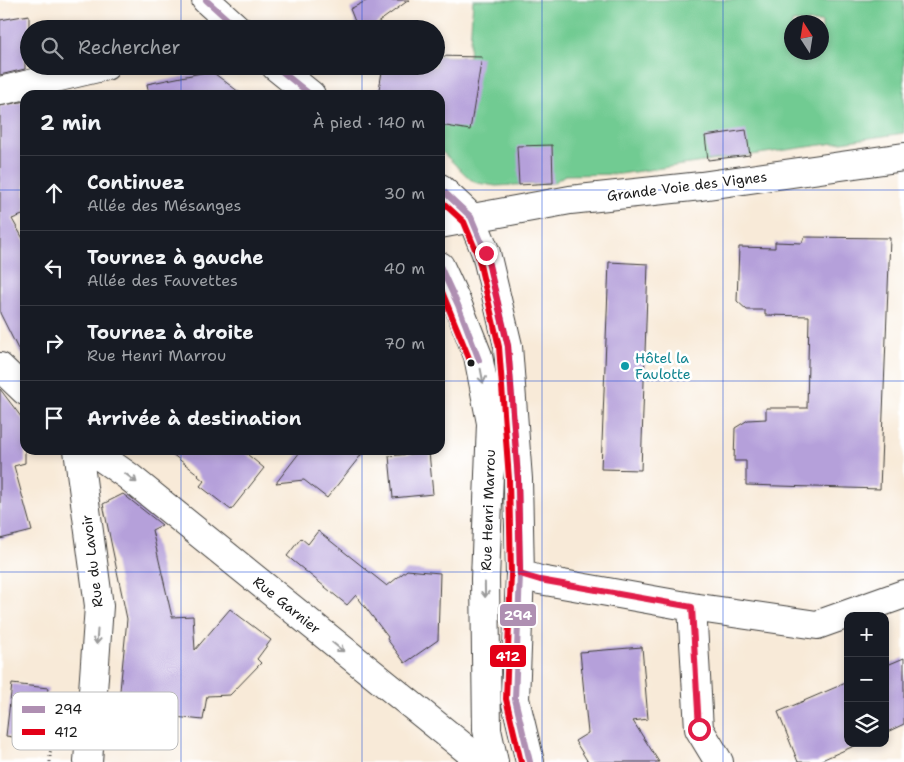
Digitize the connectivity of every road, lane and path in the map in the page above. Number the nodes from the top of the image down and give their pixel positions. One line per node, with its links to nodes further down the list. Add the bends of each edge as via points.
1 (206, 0): 2 (street)
2 (228, 20)
3 (68, 75): 6 (street)
4 (286, 75): 5 (street)
5 (305, 90)
6 (0, 91)
7 (904, 157): 9 (street, Grande Voie des Vignes, via 700,186 570,200)
8 (445, 193): 9 (street, Rue Henri Marrou)
9 (471, 217): 10 (street, Grande Voie des Vignes); 16 (street, Rue Henri Marrou, via 486,253 508,346 518,479)
10 (445, 223)
11 (445, 277): 21 (street, Rue Henri Marrou, one-way to 21, via 478,356 491,423 485,579 487,730)
12 (0, 367): 13 (street)
13 (20, 386)
14 (79, 455): 19 (street, Rue du Lavoir, one-way to 19, via 99,606)
15 (98, 455): 20 (street, Rue Garnier, one-way to 20)
16 (520, 574): 18 (street); 22 (street, Rue Henri Marrou, via 516,699)
17 (904, 594): 18 (street, via 817,625)
18 (692, 607): 23 (street, via 699,729)
19 (93, 692)
20 (482, 762)
21 (494, 762)
22 (530, 762)
23 (719, 762)

